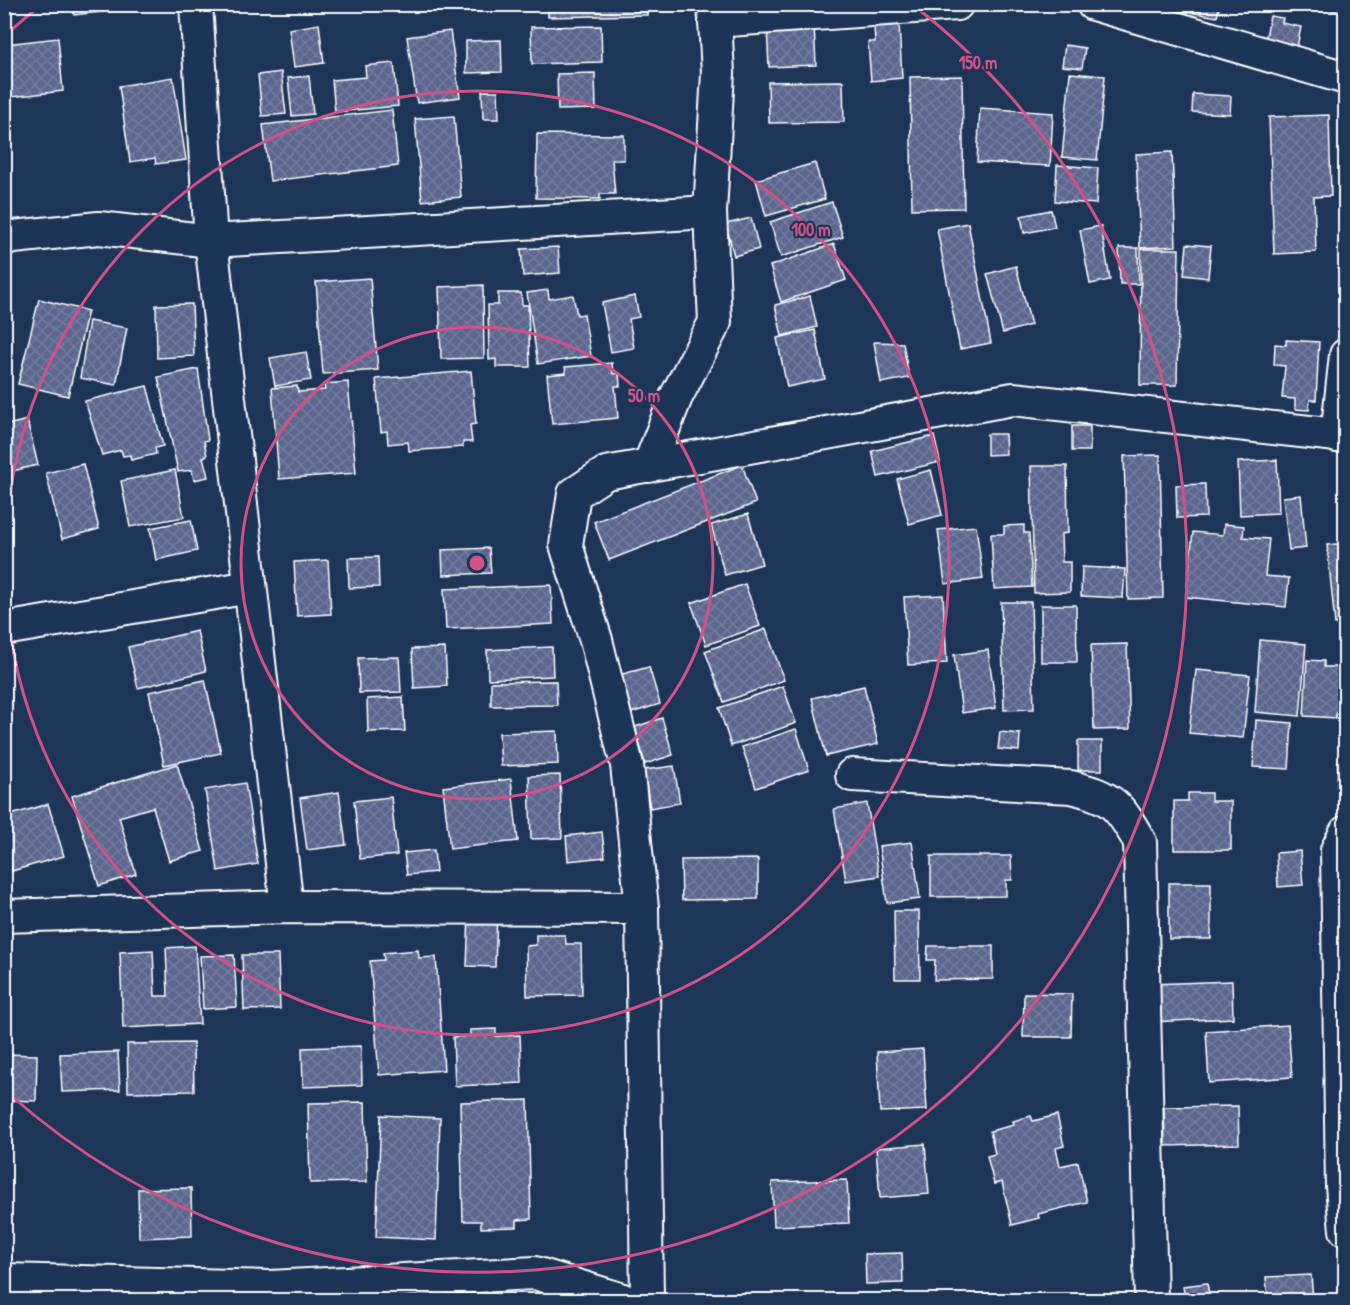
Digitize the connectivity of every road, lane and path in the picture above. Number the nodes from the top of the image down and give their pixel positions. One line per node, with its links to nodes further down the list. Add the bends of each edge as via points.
1 (196, 4): 8 (street)
2 (957, 4): 4 (street)
3 (1093, 4): 5 (street)
4 (715, 13): 6 (street, via 718,72)
5 (1346, 78)
6 (710, 212): 8 (street); 11 (street, via 716,321 676,397)
7 (4, 238): 8 (street, via 99,228)
8 (211, 241): 12 (street)
9 (1346, 355): 10 (street)
10 (1341, 436): 11 (street, via 1012,399)
11 (649, 466): 17 (street, via 606,473 574,494 566,545 596,640 627,765)
12 (250, 587): 13 (street); 16 (street)
13 (4, 629)
14 (852, 775): 24 (street, via 1071,787 1101,794 1124,812 1140,842)
15 (1346, 832): 19 (street, via 1337,850)
16 (287, 907): 17 (street); 18 (street)
17 (642, 908): 23 (street)
18 (4, 916)
19 (1346, 1230)
20 (4, 1280): 21 (street)
21 (270, 1294): 22 (street, via 535,1273)
22 (623, 1300)
23 (647, 1300)
24 (1151, 1300)

